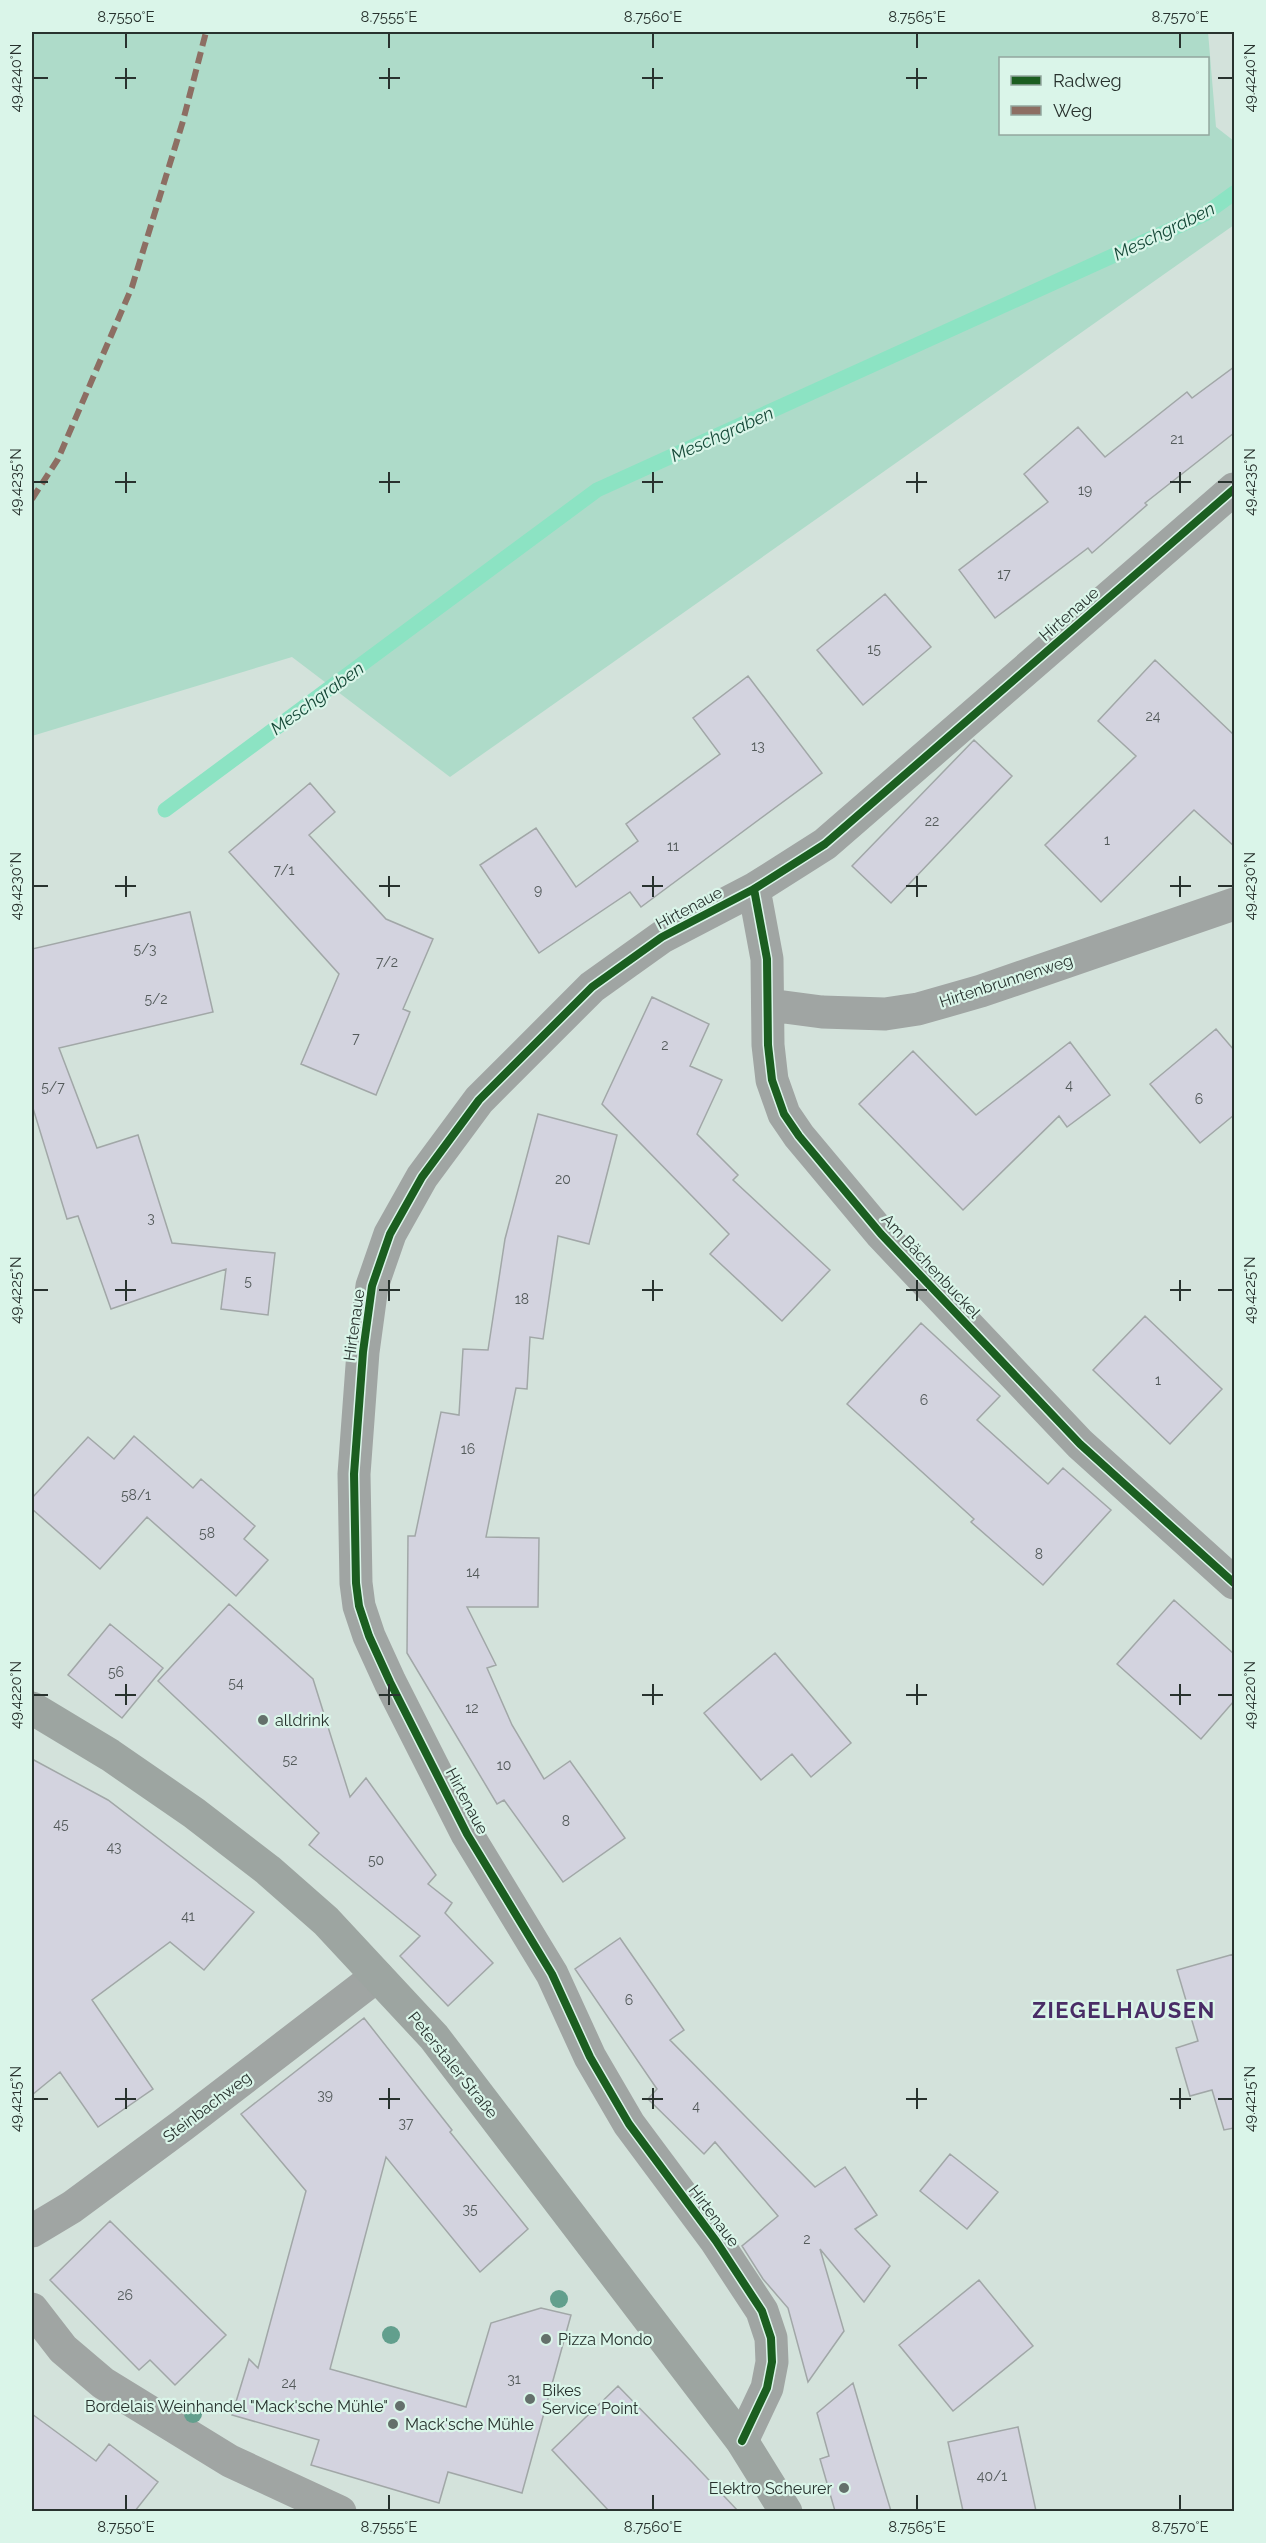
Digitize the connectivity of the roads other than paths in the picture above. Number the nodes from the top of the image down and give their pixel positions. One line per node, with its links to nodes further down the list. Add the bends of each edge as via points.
1 (1234, 489): 2 (street, Hirtenaue, via 825,844)
2 (754, 889): 4 (street, Am Bächenbuckel, via 767,959); 10 (street, Hirtenaue, via 662,937 592,987 479,1100 422,1177 390,1234 372,1286 354,1474 357,1594 369,1636 390,1682 467,1834 552,1974 590,2056 629,2124 762,2311 771,2338 772,2362 767,2388)
3 (1234, 904): 4 (street, Hirtenbrunnenweg, via 981,992 918,1009 885,1014)
4 (769, 1005): 5 (street, Am Bächenbuckel, via 772,1080 784,1113 818,1160 881,1234 1080,1444)
5 (1234, 1583)
6 (32, 1708): 7 (main road, Peterstaler Straße, via 194,1812 326,1921)
7 (377, 1976): 8 (street, Steinbachweg, via 183,2125 72,2207); 10 (main road, Peterstaler Straße, via 434,2037)
8 (32, 2231)
9 (32, 2309): 11 (street, via 63,2349 103,2383 230,2461)
10 (742, 2441): 12 (main road, Peterstaler Straße)
11 (340, 2511)
12 (786, 2511)

